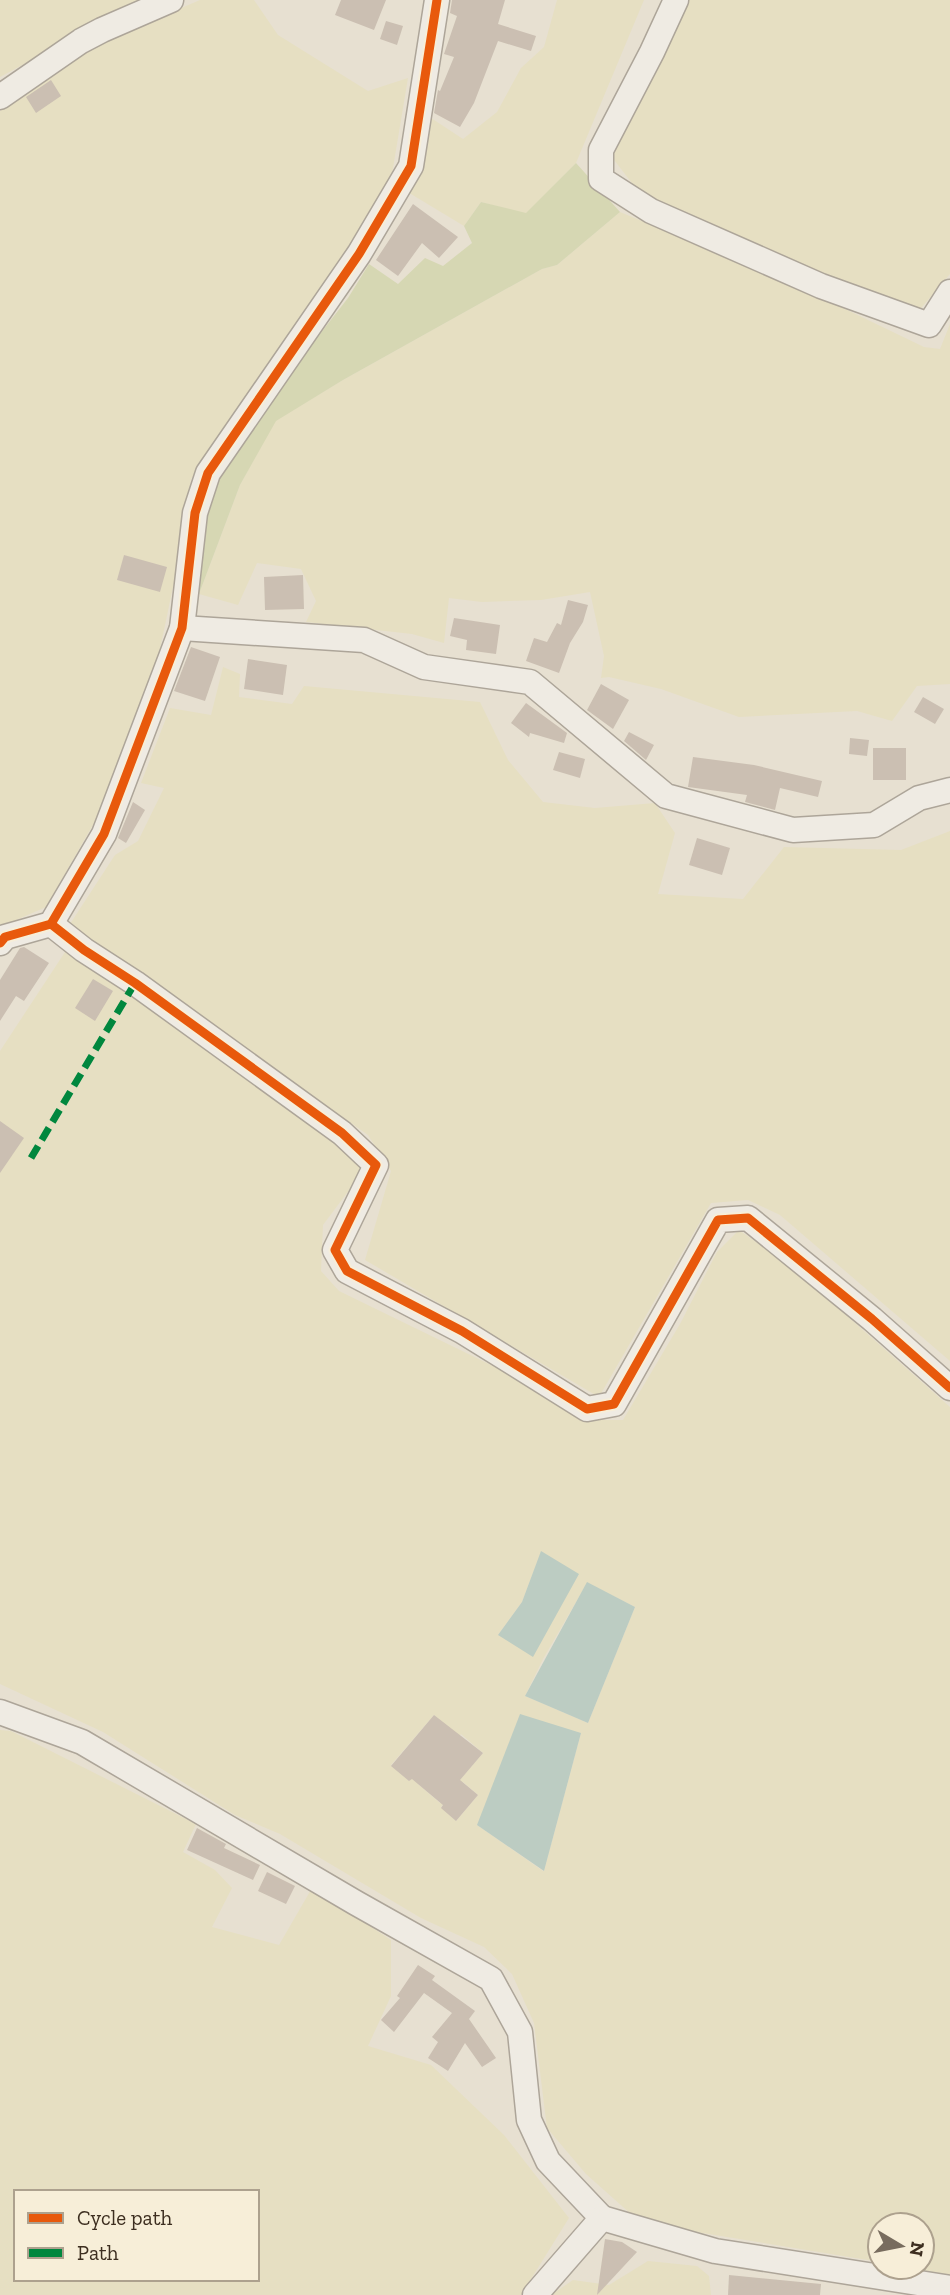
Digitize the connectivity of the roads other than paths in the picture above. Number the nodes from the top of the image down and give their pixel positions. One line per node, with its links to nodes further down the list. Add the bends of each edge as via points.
1 (171, 0): 4 (street, via 80,41)
2 (436, 0): 6 (street, via 411,166 359,254 208,472 195,513)
3 (676, 0): 5 (street, via 601,150 601,179 663,216 821,286 929,325)
4 (0, 97)
5 (950, 292)
6 (182, 628): 7 (street, via 364,640 424,667 530,682 666,796 793,830 874,825 919,797); 8 (street, via 104,834)
7 (950, 790)
8 (51, 924): 9 (street, via 5,937); 10 (street, via 342,1133 376,1165 335,1250 348,1271 462,1331 587,1409 614,1404 718,1220 748,1218)
9 (0, 943)
10 (950, 1388)
11 (0, 1713): 12 (street, via 82,1742 491,1979 520,2032 529,2120 548,2161)
12 (602, 2218): 13 (street, via 715,2250); 14 (street)
13 (950, 2288)
14 (535, 2295)

